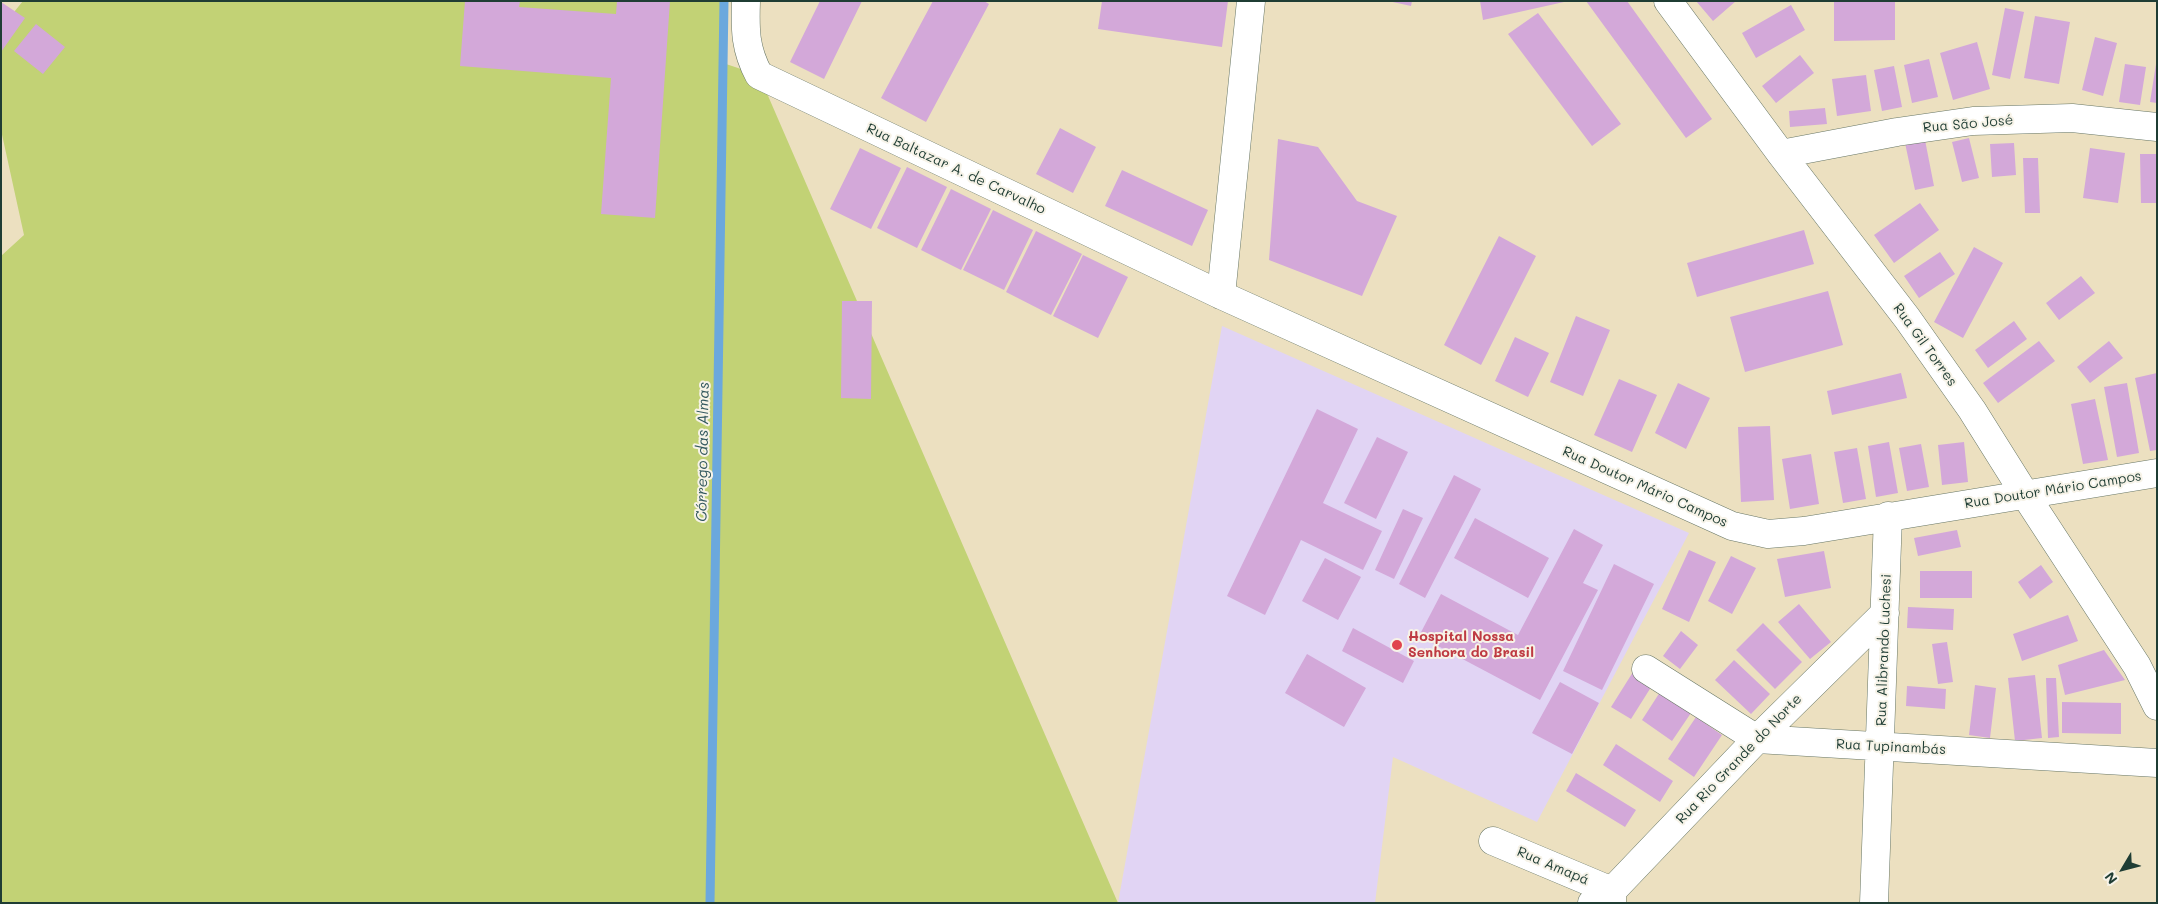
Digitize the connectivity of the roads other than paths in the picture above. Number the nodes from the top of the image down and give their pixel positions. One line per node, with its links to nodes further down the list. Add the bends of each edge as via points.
1 (746, 1): 6 (street, Rua Baltazar A. de Carvalho, via 747,49 759,75)
2 (1251, 1): 6 (street)
3 (1668, 1): 5 (street, Rua Gil Torres)
4 (2157, 127): 5 (street, Rua São José, via 2072,118 1973,121)
5 (1781, 154): 8 (street, Rua Gil Torres, via 1907,318 1972,410)
6 (1221, 295): 9 (street, Rua Doutor Mário Campos, via 1732,526 1768,534)
7 (2157, 473): 8 (street, Rua Doutor Mário Campos)
8 (2026, 496): 9 (street, Rua Doutor Mário Campos); 12 (street, Rua Gil Torres, via 2137,666)
9 (1888, 516): 10 (street, Rua Alibrando Luchesi)
10 (1885, 613): 13 (street, Rua Rio Grande do Norte); 14 (street, Rua Alibrando Luchesi)
11 (1646, 669): 13 (street, Rua Tupinambás)
12 (2157, 706)
13 (1757, 739): 14 (street, Rua Tupinambás); 17 (street, Rua Rio Grande do Norte)
14 (1880, 747): 15 (street, Rua Tupinambás); 18 (street, Rua Alibrando Luchesi)
15 (2157, 763)
16 (1493, 841): 17 (street, Rua Amapá)
17 (1605, 899)
18 (1874, 903)

